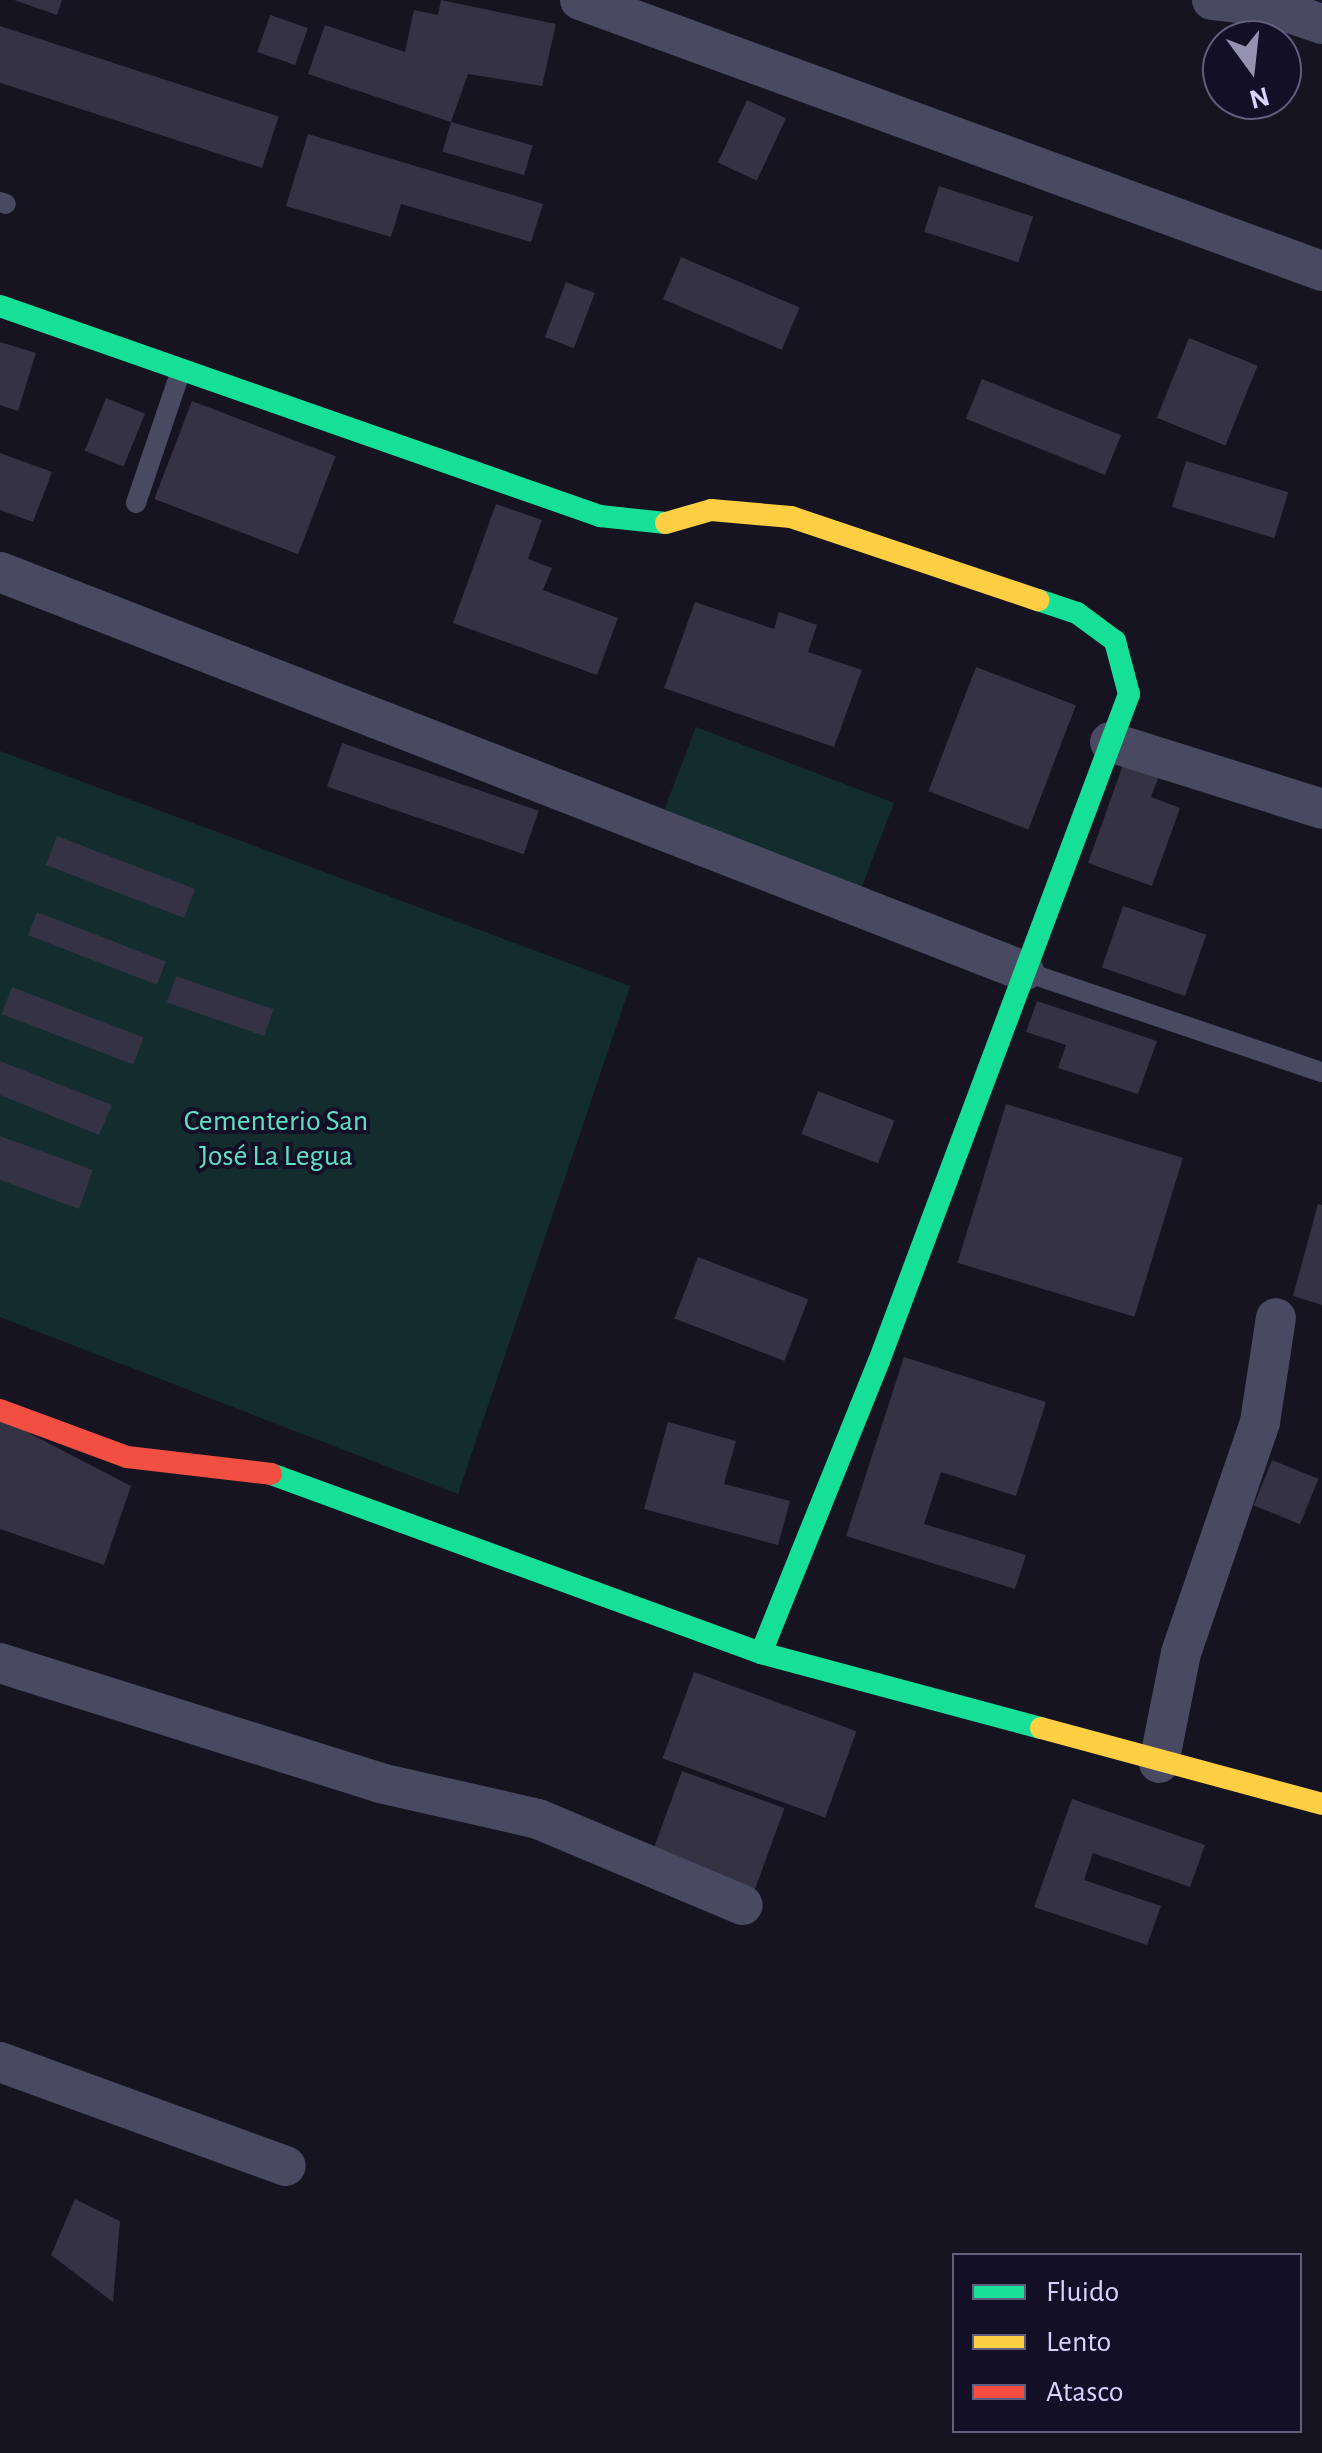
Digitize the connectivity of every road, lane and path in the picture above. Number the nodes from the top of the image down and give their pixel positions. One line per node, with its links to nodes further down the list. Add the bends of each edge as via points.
1 (580, 0): 4 (street)
2 (1212, 0): 3 (street, via 1272,7)
3 (1322, 24)
4 (1322, 271)
5 (0, 306): 6 (street)
6 (182, 368): 7 (lane); 9 (street, via 600,516 660,525 711,510 791,517 1077,613 1115,642 1129,694)
7 (136, 503)
8 (0, 572): 11 (street)
9 (1110, 742): 10 (street); 11 (street)
10 (1322, 809)
11 (1024, 971): 12 (lane); 15 (street, via 879,1361)
12 (1322, 1072)
13 (1276, 1318): 17 (street, via 1260,1422 1181,1653)
14 (0, 1410): 15 (street, via 126,1457 274,1474)
15 (761, 1652): 17 (street)
16 (0, 1662): 19 (street, via 380,1783 538,1819)
17 (1159, 1763): 18 (street)
18 (1322, 1804)
19 (743, 1904)
20 (0, 2062): 21 (street)
21 (286, 2166)

